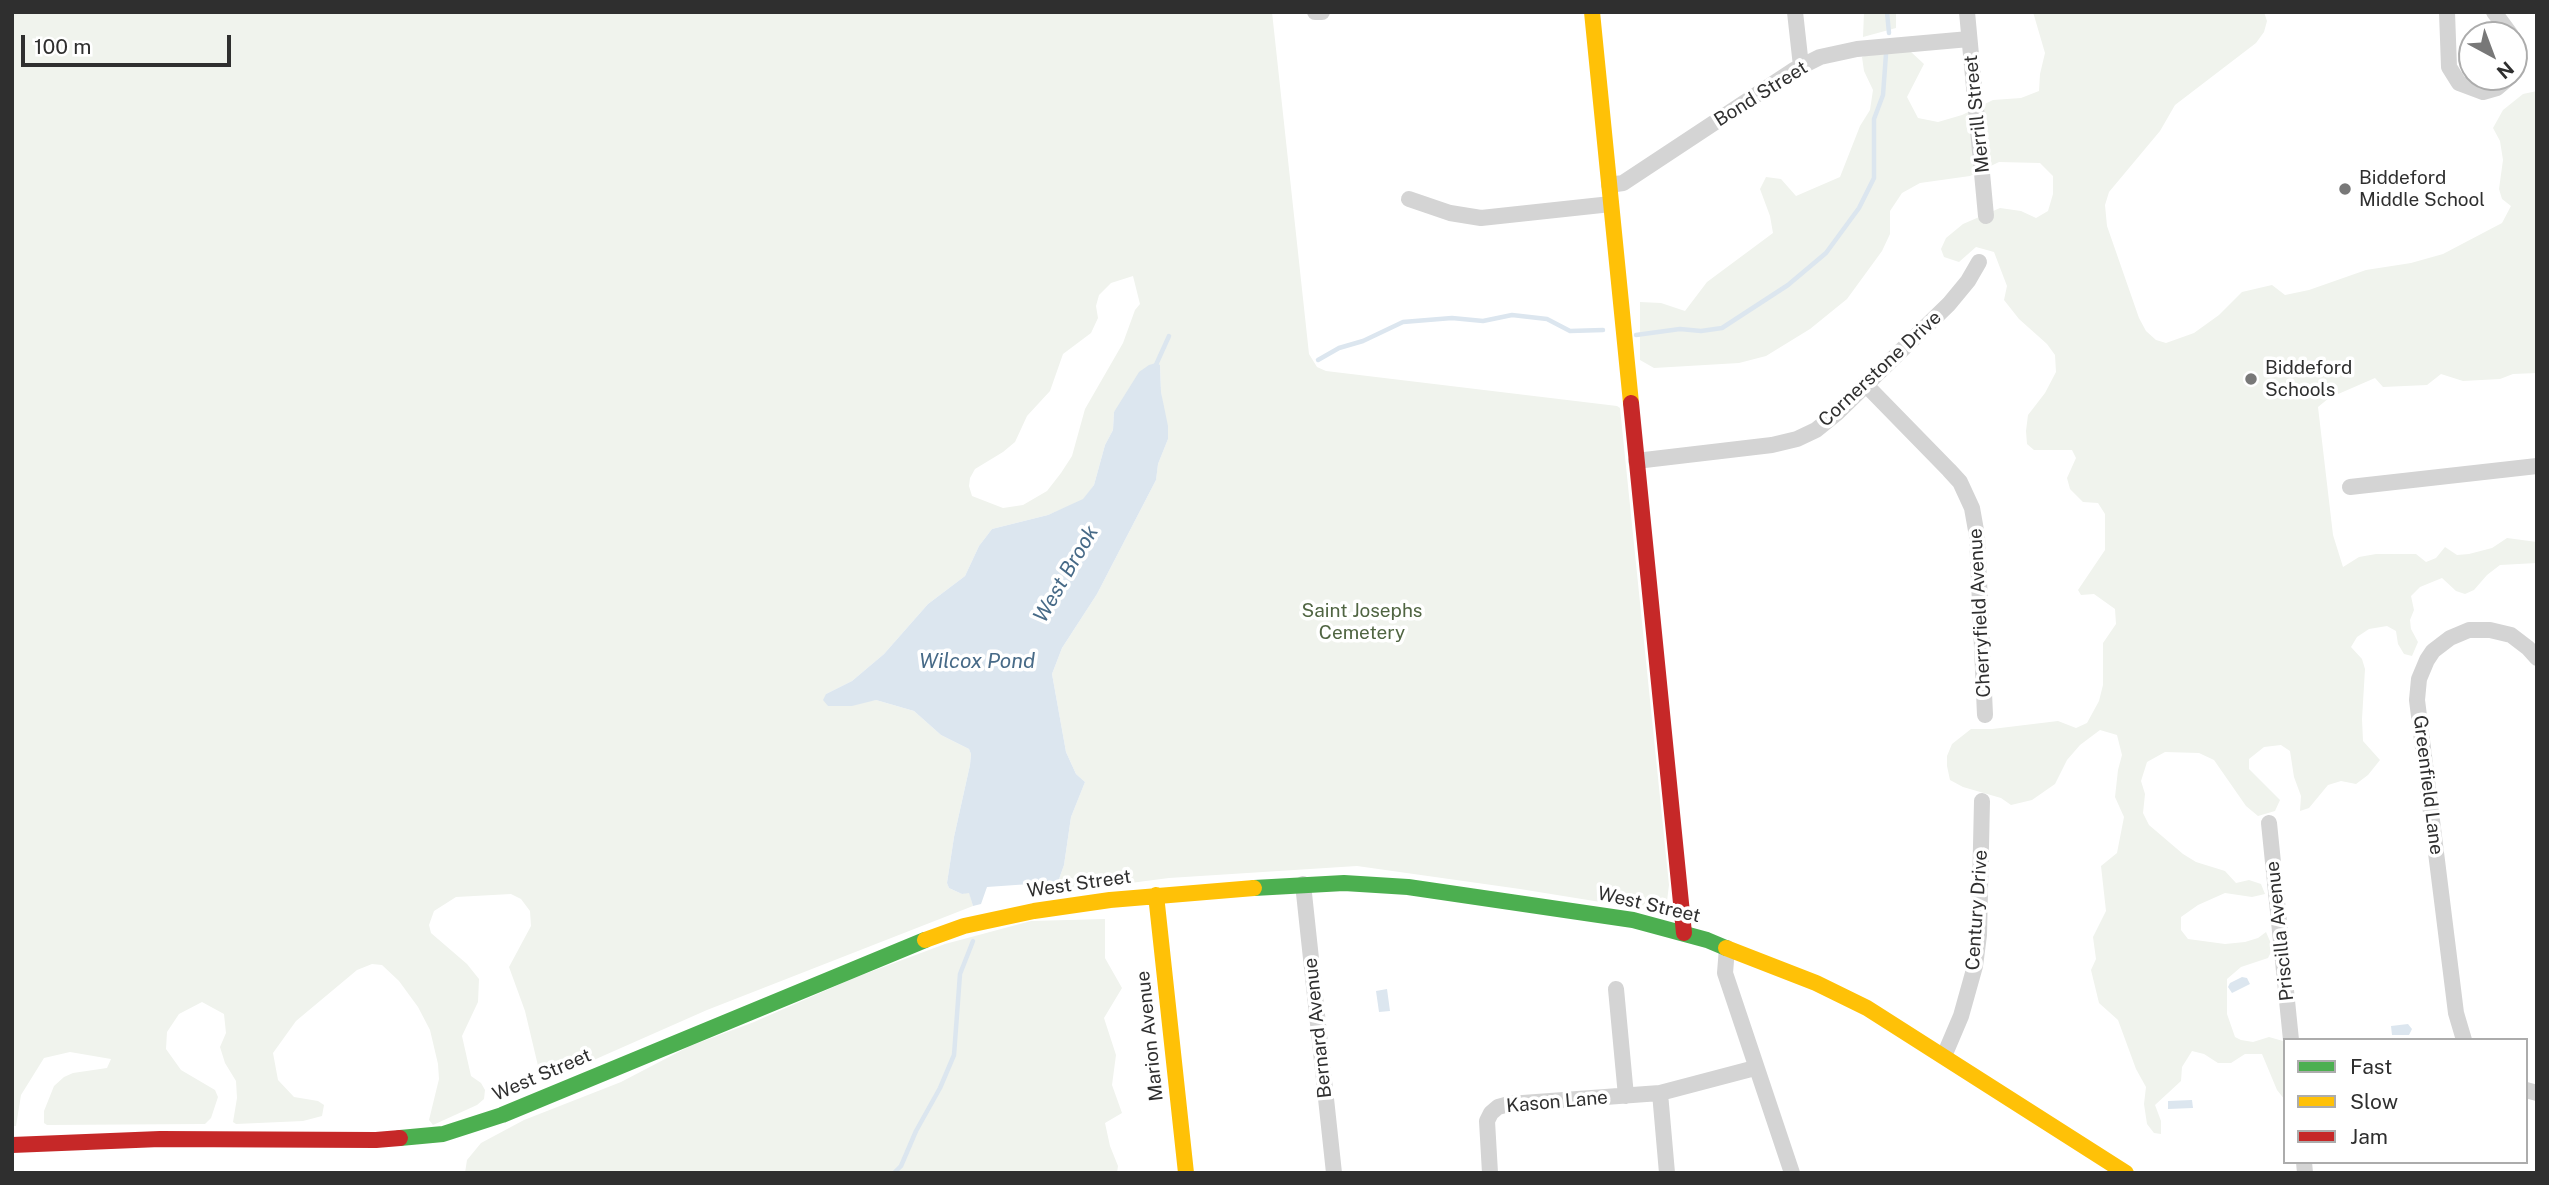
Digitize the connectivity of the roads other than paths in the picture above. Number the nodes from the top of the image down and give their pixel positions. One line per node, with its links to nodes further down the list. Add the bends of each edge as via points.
1 (1315, 12): 2 (street)
2 (1322, 12)
3 (1592, 12): 10 (street)
4 (1795, 12): 8 (street)
5 (1967, 12): 7 (street, Merrill Street)
6 (2447, 12): 9 (street, via 2449,67)
7 (1969, 39): 8 (street, Bond Street, via 1857,49); 13 (street, Merrill Street)
8 (1801, 66): 10 (street, Bond Street, via 1623,183)
9 (2458, 81)
10 (1609, 185): 12 (street)
11 (1409, 199): 12 (street, via 1481,218)
12 (1611, 204): 16 (street)
13 (1986, 216)
14 (1979, 262): 15 (street, Cornerstone Drive, via 1959,293)
15 (1865, 384): 16 (street, Cornerstone Drive, via 1826,422 1797,439); 20 (street, Cherryfield Avenue, via 1949,470 1972,508)
16 (1636, 460): 25 (street)
17 (2537, 466): 18 (street)
18 (2350, 487)
19 (2537, 658): 29 (street, Greenfield Lane, via 2511,635 2490,629 2469,631 2441,644 2419,679 2417,700 2454,999)
20 (1985, 715)
21 (1982, 801): 30 (street, Century Drive, via 1975,966)
22 (2269, 823): 28 (street, Priscilla Avenue)
23 (1303, 884): 24 (street, West Street); 25 (street, West Street, via 1438,890 1594,913); 36 (street, Bernard Avenue)
24 (1156, 895): 34 (street, West Street, via 1034,911 939,933 502,1115 443,1133 388,1139 160,1139); 35 (street, Marion Avenue)
25 (1684, 933): 26 (street, West Street)
26 (1727, 948): 30 (street, West Street, via 1867,1008); 31 (street, via 1725,973)
27 (1616, 989): 33 (street, Kason Lane)
28 (2291, 1038)
29 (2464, 1038)
30 (1944, 1056): 40 (street, West Street)
31 (1755, 1068): 32 (street, Kason Lane); 39 (street)
32 (1660, 1093): 33 (street, Kason Lane); 38 (street)
33 (1626, 1096): 37 (street, Kason Lane, via 1498,1107 1487,1127)
34 (12, 1145)
35 (1186, 1173)
36 (1334, 1173)
37 (1490, 1173)
38 (1667, 1173)
39 (1792, 1173)
40 (2126, 1173)

